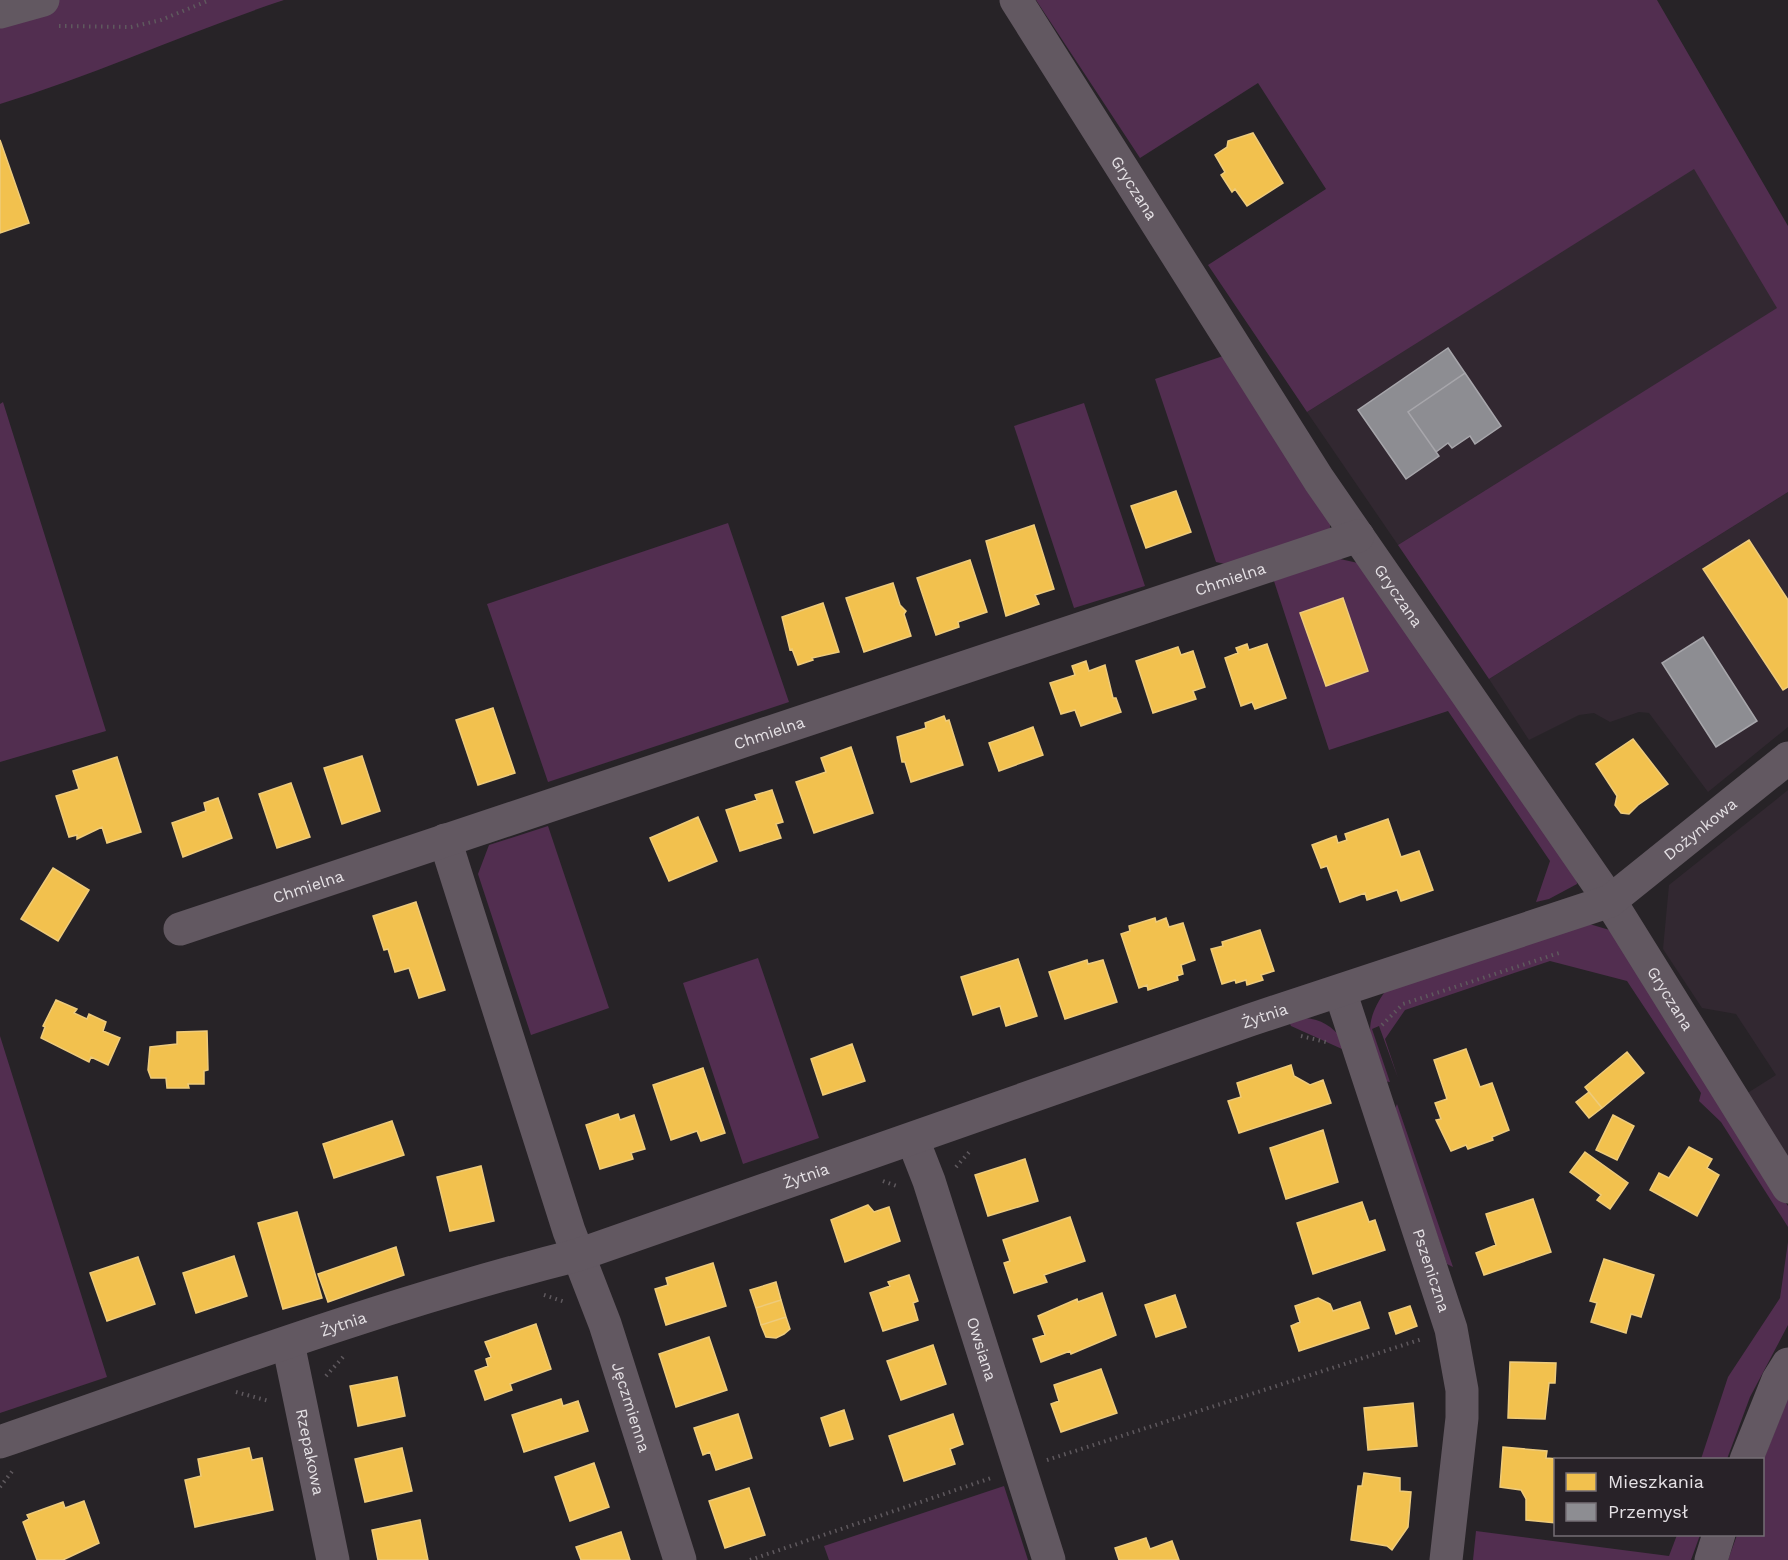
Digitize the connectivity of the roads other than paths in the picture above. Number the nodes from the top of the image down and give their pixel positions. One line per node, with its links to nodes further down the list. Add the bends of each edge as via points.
1 (1016, 0): 4 (street, Gryczana)
2 (0, 12): 3 (street)
3 (49, 14)
4 (1358, 536): 6 (street, Chmielna); 7 (street, Gryczana)
5 (1788, 758): 7 (street, Dożynkowa)
6 (445, 840): 8 (street, Chmielna); 12 (street, Jęczmienna)
7 (1611, 901): 9 (street, Żytnia); 11 (street, Gryczana)
8 (180, 929)
9 (1340, 991): 10 (street, Żytnia); 21 (street, Pszeniczna, via 1451,1329 1462,1390 1462,1418)
10 (913, 1140): 12 (street, Żytnia); 20 (street, Owsiana)
11 (1788, 1187)
12 (578, 1255): 13 (street, Żytnia); 19 (street, Jęczmienna, via 646,1448)
13 (288, 1342): 15 (street, Żytnia); 18 (street, Rzepakowa)
14 (1788, 1364): 16 (main road)
15 (8, 1454)
16 (1747, 1458)
17 (1718, 1536): 22 (main road)
18 (333, 1560)
19 (680, 1560)
20 (1049, 1560)
21 (1446, 1560)
22 (1711, 1560)

